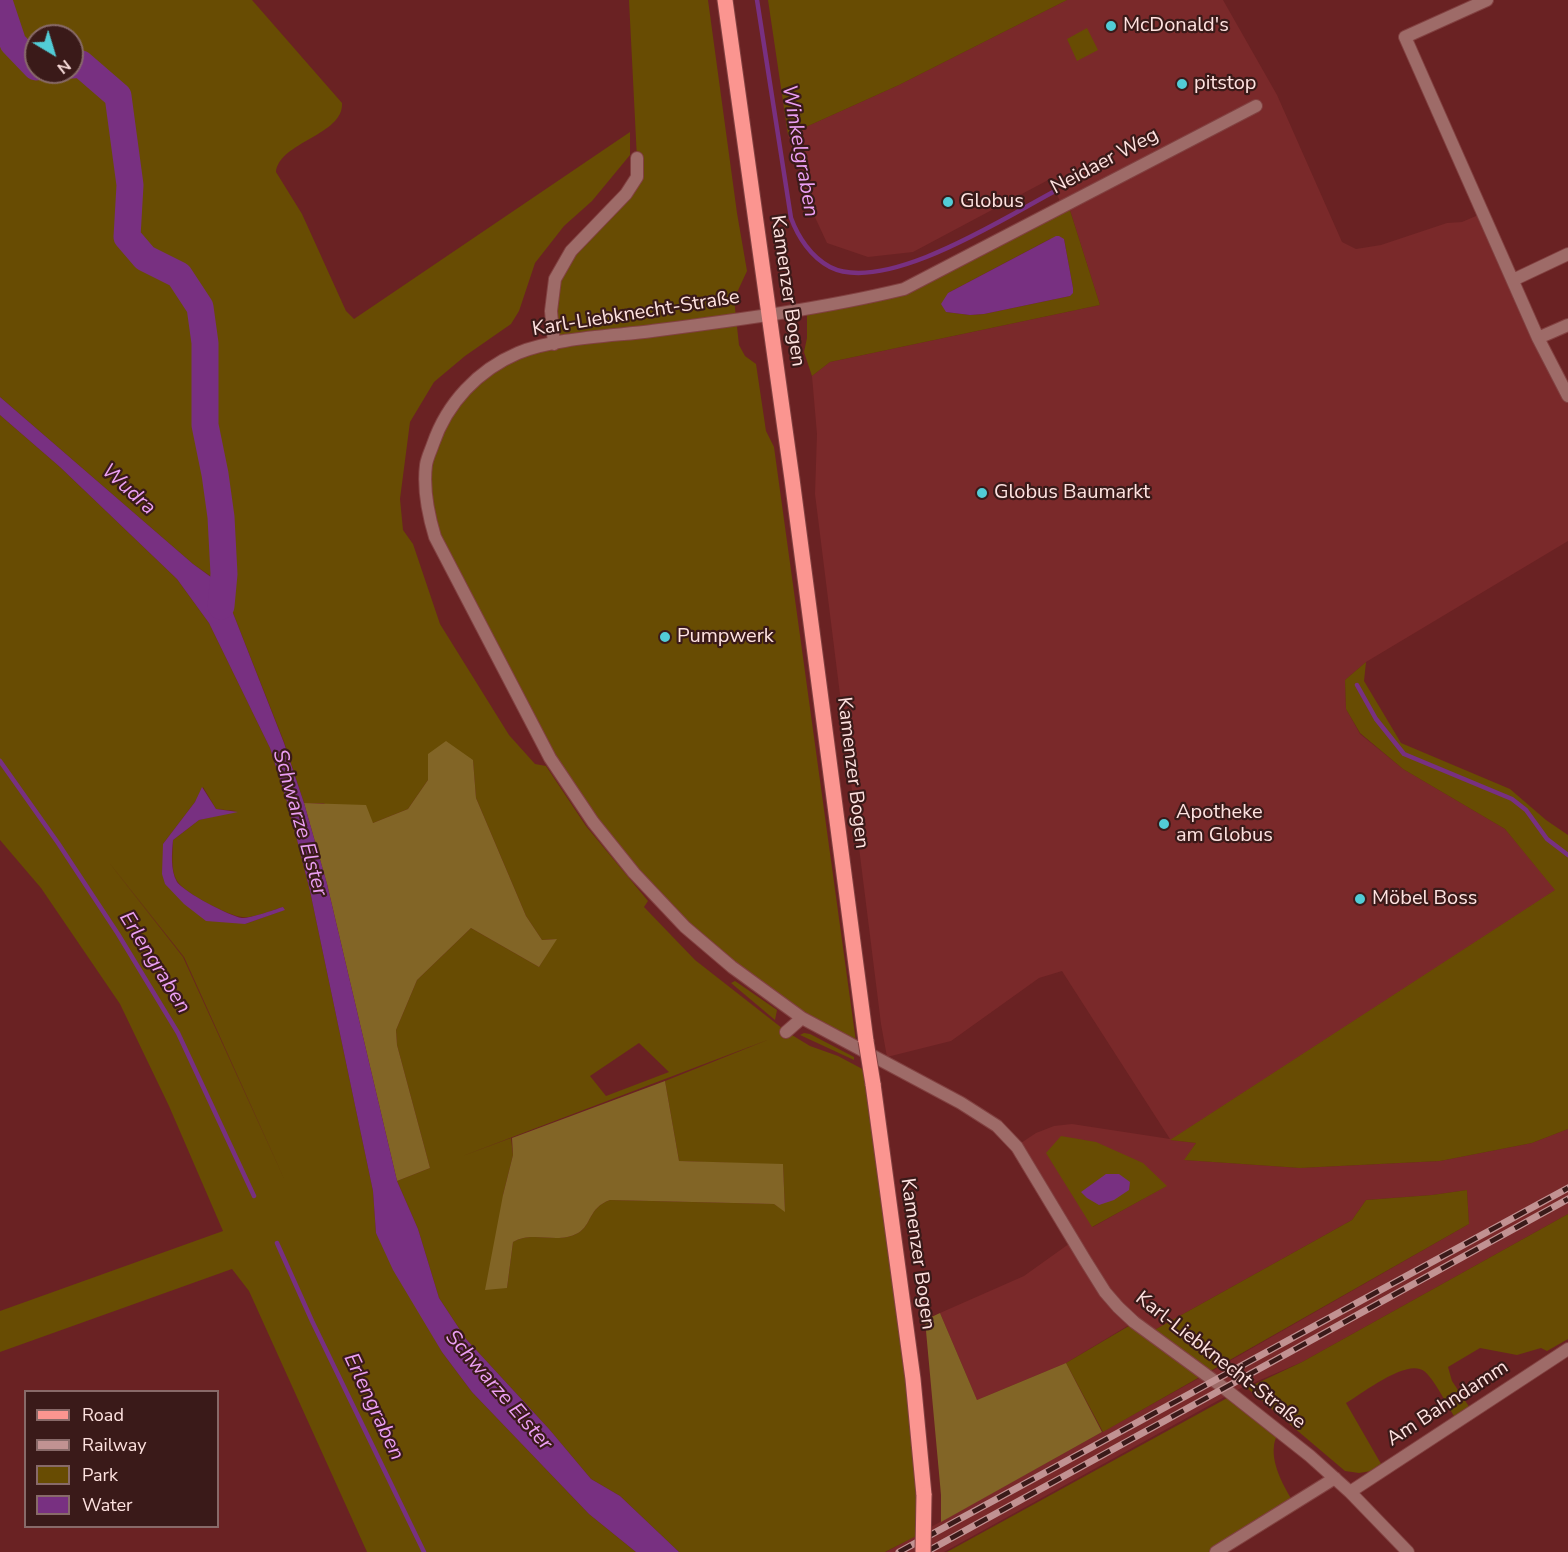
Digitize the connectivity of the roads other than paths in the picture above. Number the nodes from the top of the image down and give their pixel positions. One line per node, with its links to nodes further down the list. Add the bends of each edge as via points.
1 (725, 0): 7 (main road, Kamenzer Bogen)
2 (1487, 0): 6 (street, via 1405,38)
3 (1256, 106): 7 (street, Neidaer Weg, via 904,289)
4 (637, 158): 10 (street, via 637,177 631,186 571,251 555,279 551,311)
5 (1568, 254): 6 (street)
6 (1513, 280): 9 (street)
7 (769, 314): 10 (street, Karl-Liebknecht-Straße); 17 (main road, Kamenzer Bogen, bridge, via 914,1379 924,1494)
8 (1568, 325): 9 (street)
9 (1538, 339): 11 (street)
10 (554, 344): 12 (street, Karl-Liebknecht-Straße, via 519,353 488,369 455,401 436,435 426,464 426,496 435,537 550,758 593,822 634,873 686,927 732,967)
11 (1568, 396)
12 (802, 1018): 13 (street); 15 (street, Karl-Liebknecht-Straße, via 997,1126 1017,1147 1118,1307 1274,1426)
13 (786, 1032)
14 (1568, 1349): 16 (street, Am Bahndamm)
15 (1335, 1478): 16 (street, Karl-Liebknecht-Straße); 18 (street)
16 (1350, 1492): 19 (street, Karl-Liebknecht-Straße)
17 (923, 1552)
18 (1216, 1552)
19 (1408, 1552)

